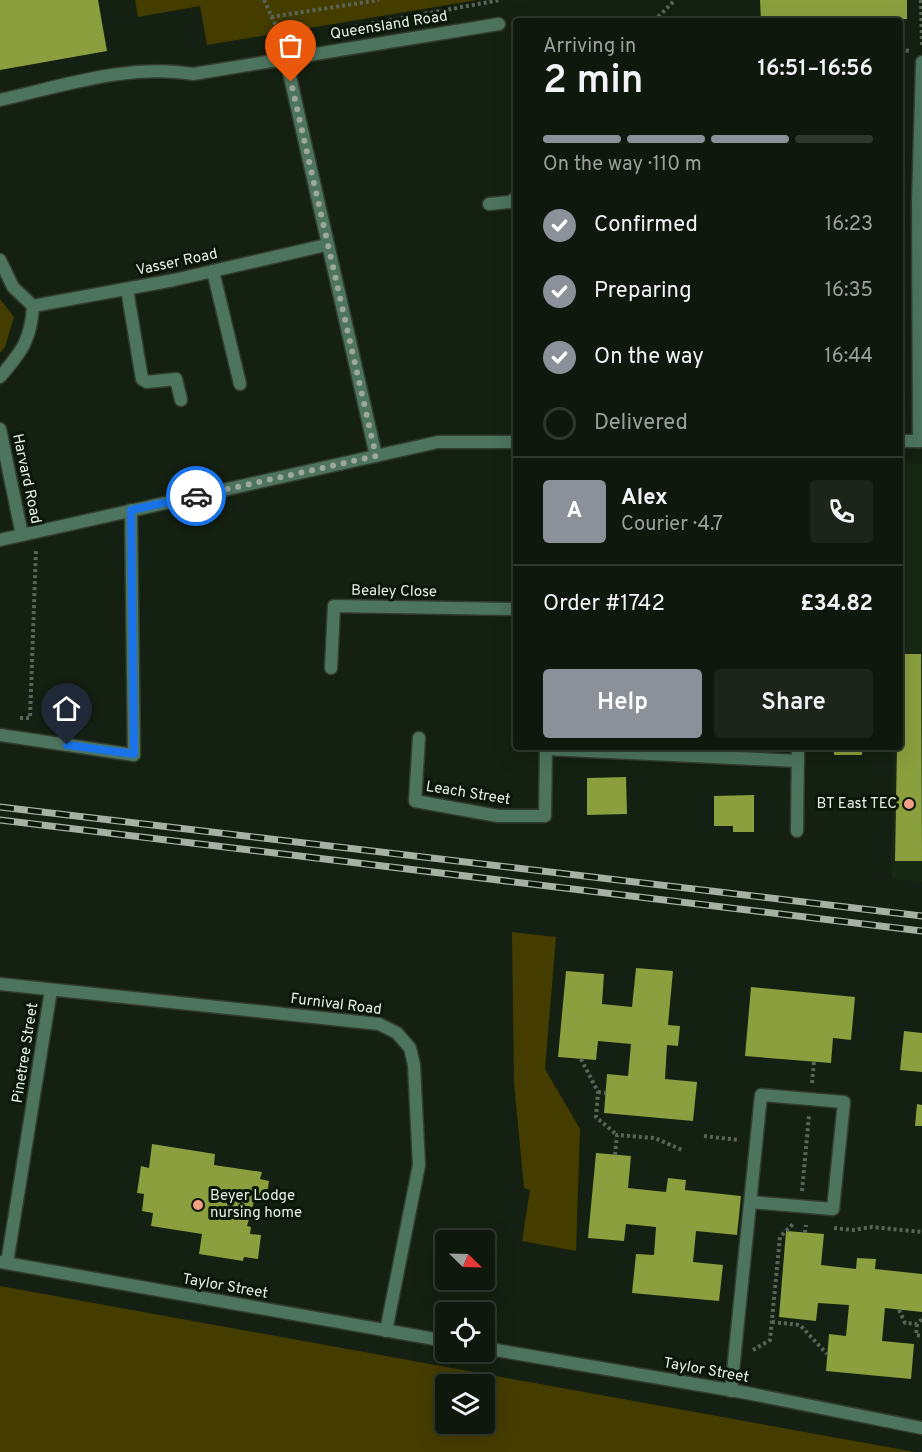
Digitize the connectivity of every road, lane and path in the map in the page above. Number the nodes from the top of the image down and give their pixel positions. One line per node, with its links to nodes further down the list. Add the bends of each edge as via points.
1 (264, 0): 6 (path)
2 (380, 0): 6 (path)
3 (500, 0): 9 (path)
4 (675, 0): 7 (path)
5 (921, 0): 14 (path)
6 (271, 17): 11 (path)
7 (657, 18)
8 (499, 24): 13 (street, Queensland Road)
9 (340, 30)
10 (295, 38): 11 (path)
11 (283, 40): 13 (path)
12 (903, 49): 14 (path)
13 (286, 58): 15 (street, Queensland Road, via 193,75 168,70 106,77); 19 (street)
14 (922, 62): 17 (street)
15 (0, 99)
16 (513, 200): 18 (street)
17 (920, 203): 24 (street)
18 (489, 204)
19 (326, 245): 21 (street, Vasser Road); 32 (street)
20 (0, 260): 23 (street, via 13,287)
21 (213, 271): 22 (street, Vasser Road); 26 (street)
22 (127, 289): 23 (street, Vasser Road); 27 (street, via 142,379 176,379)
23 (33, 306): 25 (street, via 23,348)
24 (921, 308): 30 (street)
25 (0, 377)
26 (240, 384)
27 (181, 400)
28 (0, 429): 35 (street, Harvard Road)
29 (903, 441): 30 (street)
30 (921, 441)
31 (513, 442): 32 (street, via 438,442)
32 (376, 456): 33 (street)
33 (131, 510): 34 (street); 40 (street, via 134,754)
34 (37, 531): 35 (street); 39 (path, via 30,718)
35 (22, 535): 36 (street)
36 (0, 540)
37 (513, 609): 38 (street, Bealey Close, via 334,606)
38 (331, 668)
39 (10, 718)
40 (0, 735)
41 (419, 738): 42 (street, Leach Street, via 416,801 498,816 545,816)
42 (546, 750)
43 (585, 750): 45 (street)
44 (798, 750): 45 (street)
45 (798, 761): 46 (street)
46 (797, 831)
47 (0, 984): 48 (street, Furnival Road)
48 (51, 990): 66 (street, Pinetree Street); 71 (street, Furnival Road, via 379,1024 404,1039 414,1065 418,1165)
49 (581, 1059): 51 (path)
50 (814, 1062): 53 (path)
51 (598, 1092): 52 (path); 54 (path, via 597,1117)
52 (606, 1093)
53 (810, 1099): 56 (street, via 761,1095); 60 (path); 60 (street, via 844,1102 843,1114 833,1209)
54 (617, 1135): 57 (path, via 655,1138); 58 (path)
55 (704, 1137): 56 (path)
56 (756, 1142): 59 (street)
57 (682, 1150)
58 (615, 1155)
59 (751, 1202): 60 (street); 77 (street)
60 (801, 1206)
61 (806, 1225): 62 (path); 65 (path); 69 (path, via 791,1224 780,1237)
62 (818, 1226)
63 (829, 1227): 64 (path)
64 (922, 1232)
65 (805, 1233)
66 (3, 1263): 71 (street, Taylor Street)
67 (898, 1310): 70 (path, via 904,1323)
68 (922, 1319): 70 (path)
69 (772, 1322): 75 (path, via 770,1340); 76 (path, via 797,1322)
70 (917, 1324): 72 (path, via 916,1335)
71 (386, 1331): 73 (street, Taylor Street)
72 (922, 1336)
73 (435, 1339)
74 (495, 1350): 77 (street, Taylor Street)
75 (749, 1352)
76 (827, 1354)
77 (730, 1390): 78 (street, Taylor Street)
78 (922, 1428)

